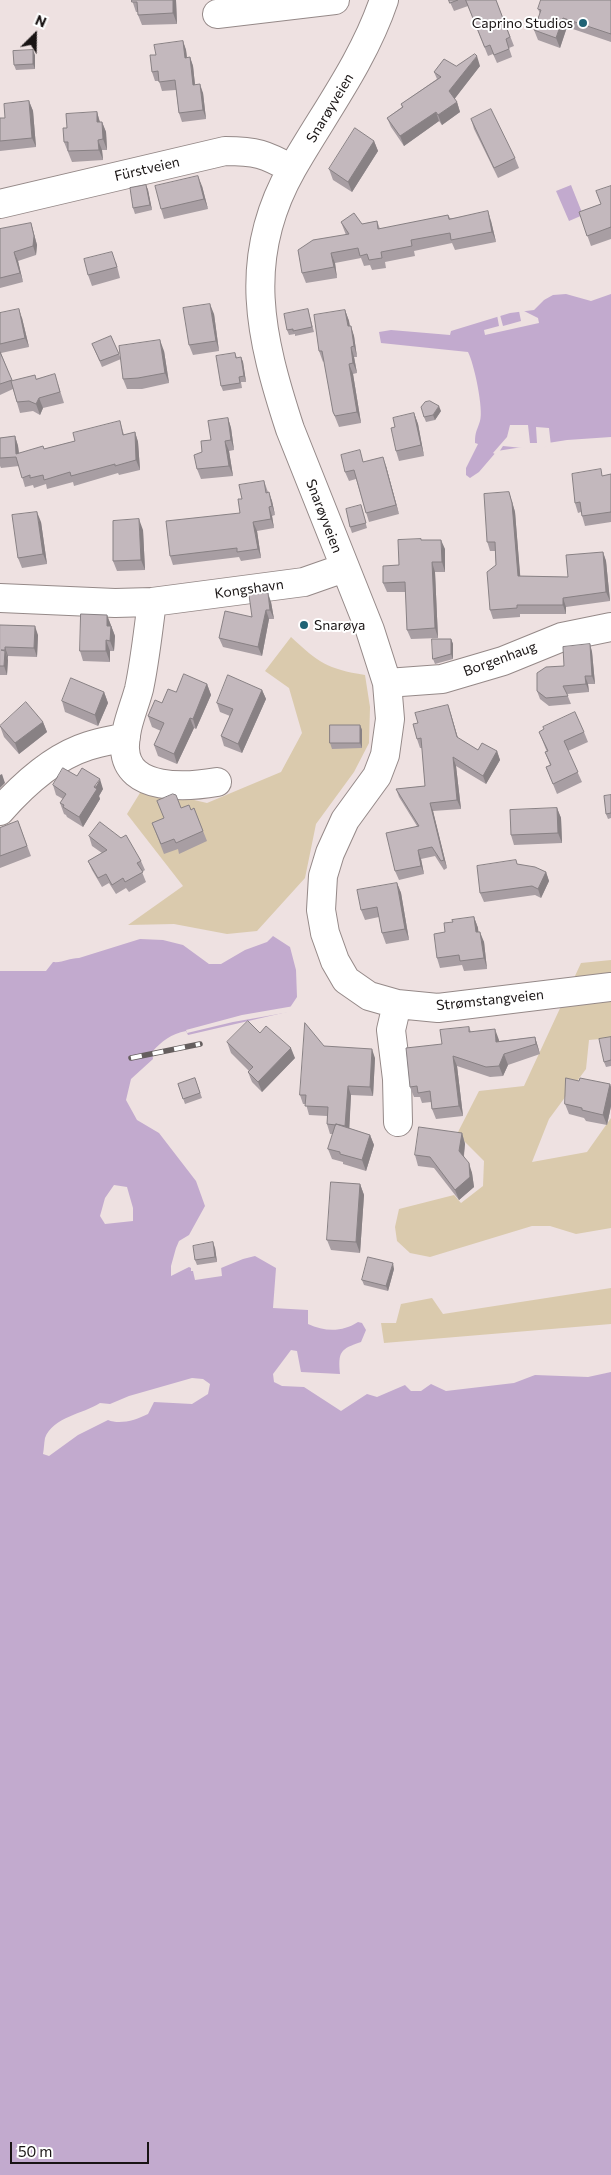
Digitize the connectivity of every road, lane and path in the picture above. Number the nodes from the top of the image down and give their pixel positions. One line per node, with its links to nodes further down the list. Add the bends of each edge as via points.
1 (335, 0): 3 (street)
2 (381, 1): 4 (street, Snarøyveien, via 356,64)
3 (217, 14)
4 (292, 169): 5 (street, Fürstveien, via 272,157 251,151 225,151); 6 (street, Snarøyveien, via 268,227 260,272 260,314 287,421)
5 (0, 204)
6 (344, 568): 8 (street, Kongshavn, via 304,582); 10 (street, Snarøyveien, via 370,630)
7 (0, 598): 8 (street, Kongshavn)
8 (152, 602): 11 (street, via 139,687)
9 (611, 627): 10 (street, Borgenhaug, via 562,636 504,661 448,678)
10 (387, 683): 15 (street, Snarøyveien, via 390,719 385,756 376,776 344,820 330,853 323,876 321,910 328,942 346,980 369,996)
11 (126, 737): 12 (street, via 125,750 135,773 162,784 192,786); 13 (street, via 86,747 64,757 22,786)
12 (217, 782)
13 (0, 811)
14 (611, 987): 15 (street, Strømstangveien, via 438,1008)
15 (397, 1004): 16 (street, via 391,1030)
16 (398, 1122)

